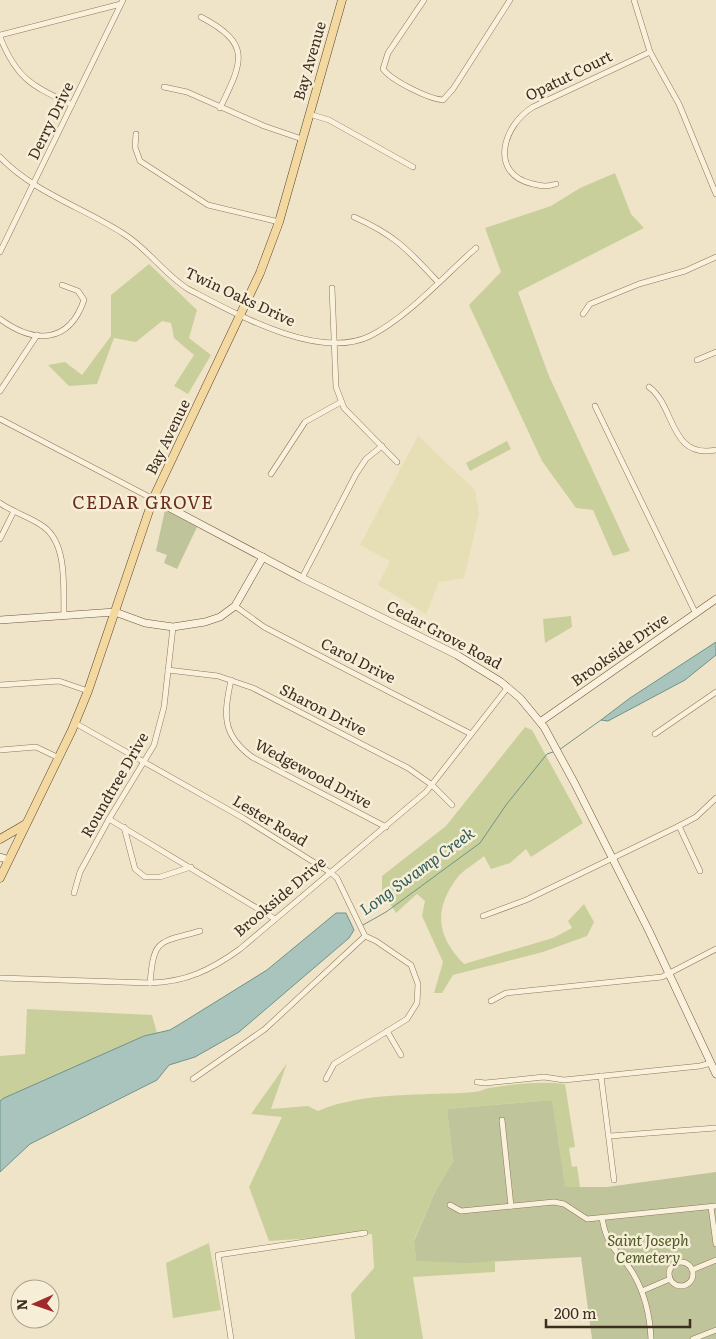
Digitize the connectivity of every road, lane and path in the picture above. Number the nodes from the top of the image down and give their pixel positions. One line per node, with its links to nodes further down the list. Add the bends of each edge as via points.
1 (342, 0): 12 (main road, Bay Avenue)
2 (424, 0): 3 (street, via 388,53 383,69 417,90 443,100)
3 (510, 0)
4 (634, 0): 8 (street)
5 (122, 2): 7 (street); 10 (street, Derry Drive)
6 (200, 17): 11 (street, via 229,34 237,52 237,69)
7 (0, 36): 10 (street, via 12,65 23,77 36,88)
8 (650, 52): 18 (street, Opatut Court, via 533,107 520,117 504,146 506,164 512,174 527,183 547,187); 19 (street, via 679,104)
9 (164, 87): 11 (street, via 187,92)
10 (72, 106): 17 (street, Derry Drive)
11 (220, 108): 14 (street)
12 (309, 114): 14 (main road, Bay Avenue); 16 (street, via 329,120)
13 (136, 134): 21 (street, via 135,147 140,162 200,200)
14 (302, 139): 21 (main road, Bay Avenue)
15 (0, 157): 17 (street, Twin Oaks Drive)
16 (414, 167)
17 (34, 184): 23 (street, Derry Drive); 28 (street, Twin Oaks Drive, via 135,241 173,280)
18 (556, 184)
19 (716, 194)
20 (354, 217): 25 (street, via 404,245)
21 (279, 222): 28 (main road, Bay Avenue)
22 (476, 248): 25 (street, Twin Oaks Drive)
23 (0, 252)
24 (716, 257): 29 (street, via 685,272 639,284 590,304)
25 (438, 282): 32 (street, Twin Oaks Drive, via 372,335)
26 (62, 285): 31 (street, via 82,296 84,300 80,310 60,334)
27 (332, 288): 32 (street)
28 (241, 314): 32 (street, Twin Oaks Drive, via 291,336); 44 (main road, Bay Avenue)
29 (583, 314)
30 (0, 319): 31 (street, via 21,332)
31 (37, 335): 36 (street)
32 (334, 344): 37 (street, via 336,387)
33 (716, 352): 34 (street)
34 (697, 360)
35 (649, 387): 41 (street, via 658,393 678,435 686,444 699,451)
36 (0, 391)
37 (341, 402): 40 (street); 43 (street, via 306,422)
38 (595, 406): 53 (street)
39 (0, 420): 44 (street, Cedar Grove Road)
40 (382, 446): 42 (street); 49 (street, via 366,459 356,474)
41 (716, 450)
42 (398, 462)
43 (271, 474)
44 (153, 499): 48 (street, Cedar Grove Road); 52 (main road, Bay Avenue)
45 (0, 503): 46 (street)
46 (14, 511): 47 (street); 54 (street, via 44,527 57,544)
47 (0, 539)
48 (263, 557): 49 (street, Cedar Grove Road); 51 (street)
49 (302, 578): 60 (street, Cedar Grove Road, via 457,655)
50 (716, 599): 53 (street, Brookside Drive)
51 (235, 606): 56 (street, via 220,617 205,622); 65 (street, Carol Drive, via 264,626)
52 (115, 612): 54 (street); 56 (street, via 145,622); 61 (main road, Bay Avenue)
53 (696, 614): 63 (street, Brookside Drive)
54 (64, 615): 55 (street)
55 (0, 620)
56 (173, 626): 57 (street, Roundtree Drive)
57 (168, 670): 58 (street, Sharon Drive); 69 (street, Roundtree Drive, via 160,729)
58 (231, 680): 70 (street, Sharon Drive, via 253,688 408,768); 77 (street, Wedgewood Drive, via 226,718 228,729 241,749)
59 (0, 685): 61 (street, via 58,682)
60 (508, 686): 63 (street, Cedar Grove Road); 65 (street, Brookside Drive)
61 (88, 691): 64 (main road, Bay Avenue)
62 (716, 692): 66 (street)
63 (540, 722): 80 (street, Cedar Grove Road)
64 (75, 723): 68 (main road, Bay Avenue); 69 (street, Lester Road)
65 (472, 734): 70 (street, Brookside Drive)
66 (655, 734)
67 (0, 750): 68 (street, via 36,747)
68 (59, 758): 74 (main road, Bay Avenue)
69 (145, 762): 73 (street, Roundtree Drive); 84 (street, Lester Road)
70 (432, 786): 72 (street, Sharon Drive); 77 (street, Brookside Drive)
71 (716, 798): 75 (street, via 696,817)
72 (452, 805)
73 (109, 818): 76 (street); 86 (street, Roundtree Drive, via 80,872)
74 (27, 823): 78 (main road); 81 (main road, Bay Avenue)
75 (679, 826): 80 (street); 83 (street)
76 (124, 827): 82 (street); 82 (street, via 135,869 144,877 160,877)
77 (386, 827): 84 (street, Brookside Drive)
78 (0, 839)
79 (0, 857): 81 (street)
80 (612, 858): 87 (street, via 526,900); 92 (street, Cedar Grove Road)
81 (5, 863): 85 (main road, Bay Avenue)
82 (191, 866): 88 (street)
83 (700, 871)
84 (331, 873): 88 (street, Brookside Drive); 90 (street, Lester Road, via 337,878)
85 (0, 878)
86 (74, 894)
87 (483, 916)
88 (275, 919): 94 (street, Brookside Drive, via 206,972 175,982)
89 (200, 930): 94 (street, via 172,938 156,948)
90 (365, 936): 96 (street, via 411,965 418,984 417,1003 407,1019); 102 (street, via 264,1029)
91 (716, 950): 92 (street)
92 (668, 974): 95 (street, via 506,994); 98 (street, Cedar Grove Road)
93 (0, 978): 94 (street, Brookside Drive)
94 (150, 983)
95 (491, 1001)
96 (387, 1032): 97 (street); 101 (street, via 334,1064)
97 (401, 1055)
98 (713, 1062): 99 (street, Cedar Grove Road); 100 (street)
99 (716, 1074)
100 (601, 1076): 103 (street); 106 (street)
101 (326, 1078)
102 (193, 1079)
103 (476, 1082)
104 (502, 1120): 109 (street)
105 (716, 1128): 106 (street)
106 (610, 1136): 107 (street)
107 (614, 1180)
108 (450, 1204): 109 (street, via 461,1210)
109 (511, 1206): 111 (street, via 560,1202 583,1218)
110 (713, 1206): 111 (street); 113 (street)
111 (602, 1218): 117 (street, via 610,1245)
112 (365, 1234): 119 (street, via 218,1255)
113 (716, 1244)
114 (716, 1260): 115 (street)
115 (692, 1270): 116 (street, via 687,1264 675,1264 670,1270); 116 (street, via 691,1280 686,1285 678,1286)
116 (670, 1278): 117 (street)
117 (642, 1291): 120 (street, via 648,1305)
118 (716, 1330): 121 (street)
119 (231, 1339)
120 (651, 1339)
121 (694, 1339)

